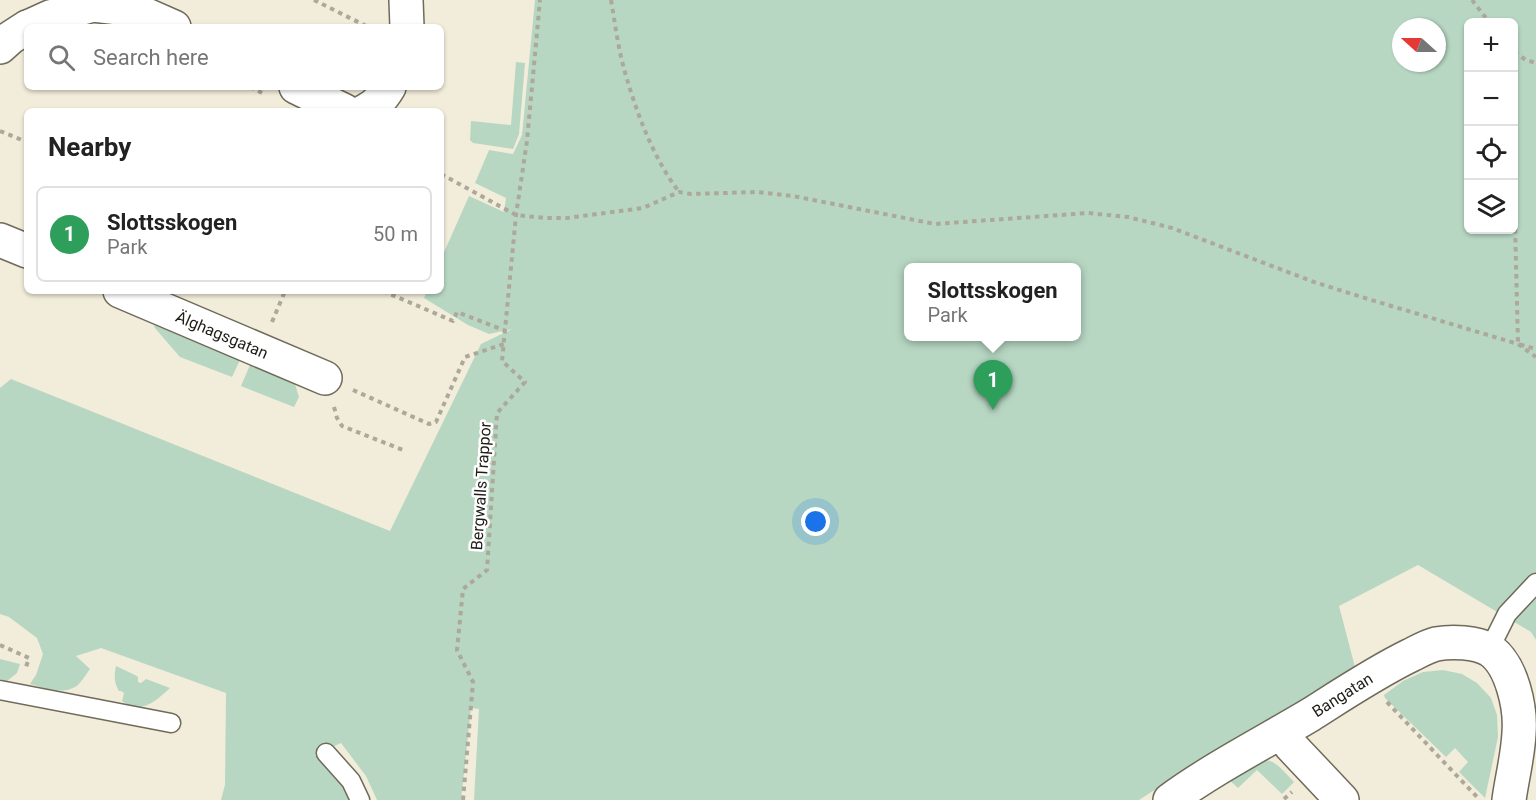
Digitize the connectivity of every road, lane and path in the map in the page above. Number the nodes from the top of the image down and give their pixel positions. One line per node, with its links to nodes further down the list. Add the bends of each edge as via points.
1 (314, 0): 10 (path)
2 (406, 0): 11 (street)
3 (540, 0): 24 (path, Bergwalls Trappor)
4 (611, 0): 23 (path, via 623,67 644,130)
5 (1472, 0): 7 (path)
6 (129, 5): 8 (street, via 93,5); 9 (street)
7 (1486, 18)
8 (34, 24)
9 (167, 24)
10 (363, 24)
11 (407, 24)
12 (24, 29): 13 (street)
13 (0, 47)
14 (1518, 55): 15 (path)
15 (1536, 63)
16 (302, 90): 18 (street)
17 (387, 90): 19 (street)
18 (339, 108)
19 (371, 108)
20 (0, 131): 21 (path)
21 (24, 141)
22 (444, 177): 24 (path)
23 (679, 192): 24 (path, via 643,208 567,218); 32 (path, via 793,196 935,224 1088,213 1128,217 1172,228 1368,300)
24 (516, 215): 30 (path, Bergwalls Trappor)
25 (1515, 234): 32 (path)
26 (0, 240): 27 (street)
27 (24, 250)
28 (127, 294): 35 (street, Älghagsgatan)
29 (389, 294): 30 (path, via 453,321 457,312)
30 (506, 331): 31 (path, Bergwalls Trappor)
31 (504, 344): 35 (path, via 465,357 436,423 429,424); 47 (path, Bergwalls Trappor, via 502,361 525,382 497,413 487,570 463,589 457,650 473,682)
32 (1518, 344): 33 (path); 34 (path)
33 (1536, 350)
34 (1536, 357)
35 (325, 378): 36 (path, via 342,426)
36 (403, 450)
37 (1536, 583): 39 (lane, via 1507,614)
38 (0, 645): 40 (path, via 29,658)
39 (1489, 650): 43 (street, Bangatan, via 1457,642 1435,644 1377,673); 44 (street, via 1504,663)
40 (9, 691): 42 (lane)
41 (1383, 698): 50 (path)
42 (171, 723)
43 (1281, 732): 48 (street, Bangatan); 49 (street)
44 (1528, 734): 51 (street)
45 (326, 753): 46 (lane, via 351,781)
46 (360, 800)
47 (463, 800)
48 (1170, 800)
49 (1342, 800)
50 (1480, 800)
51 (1509, 800)

